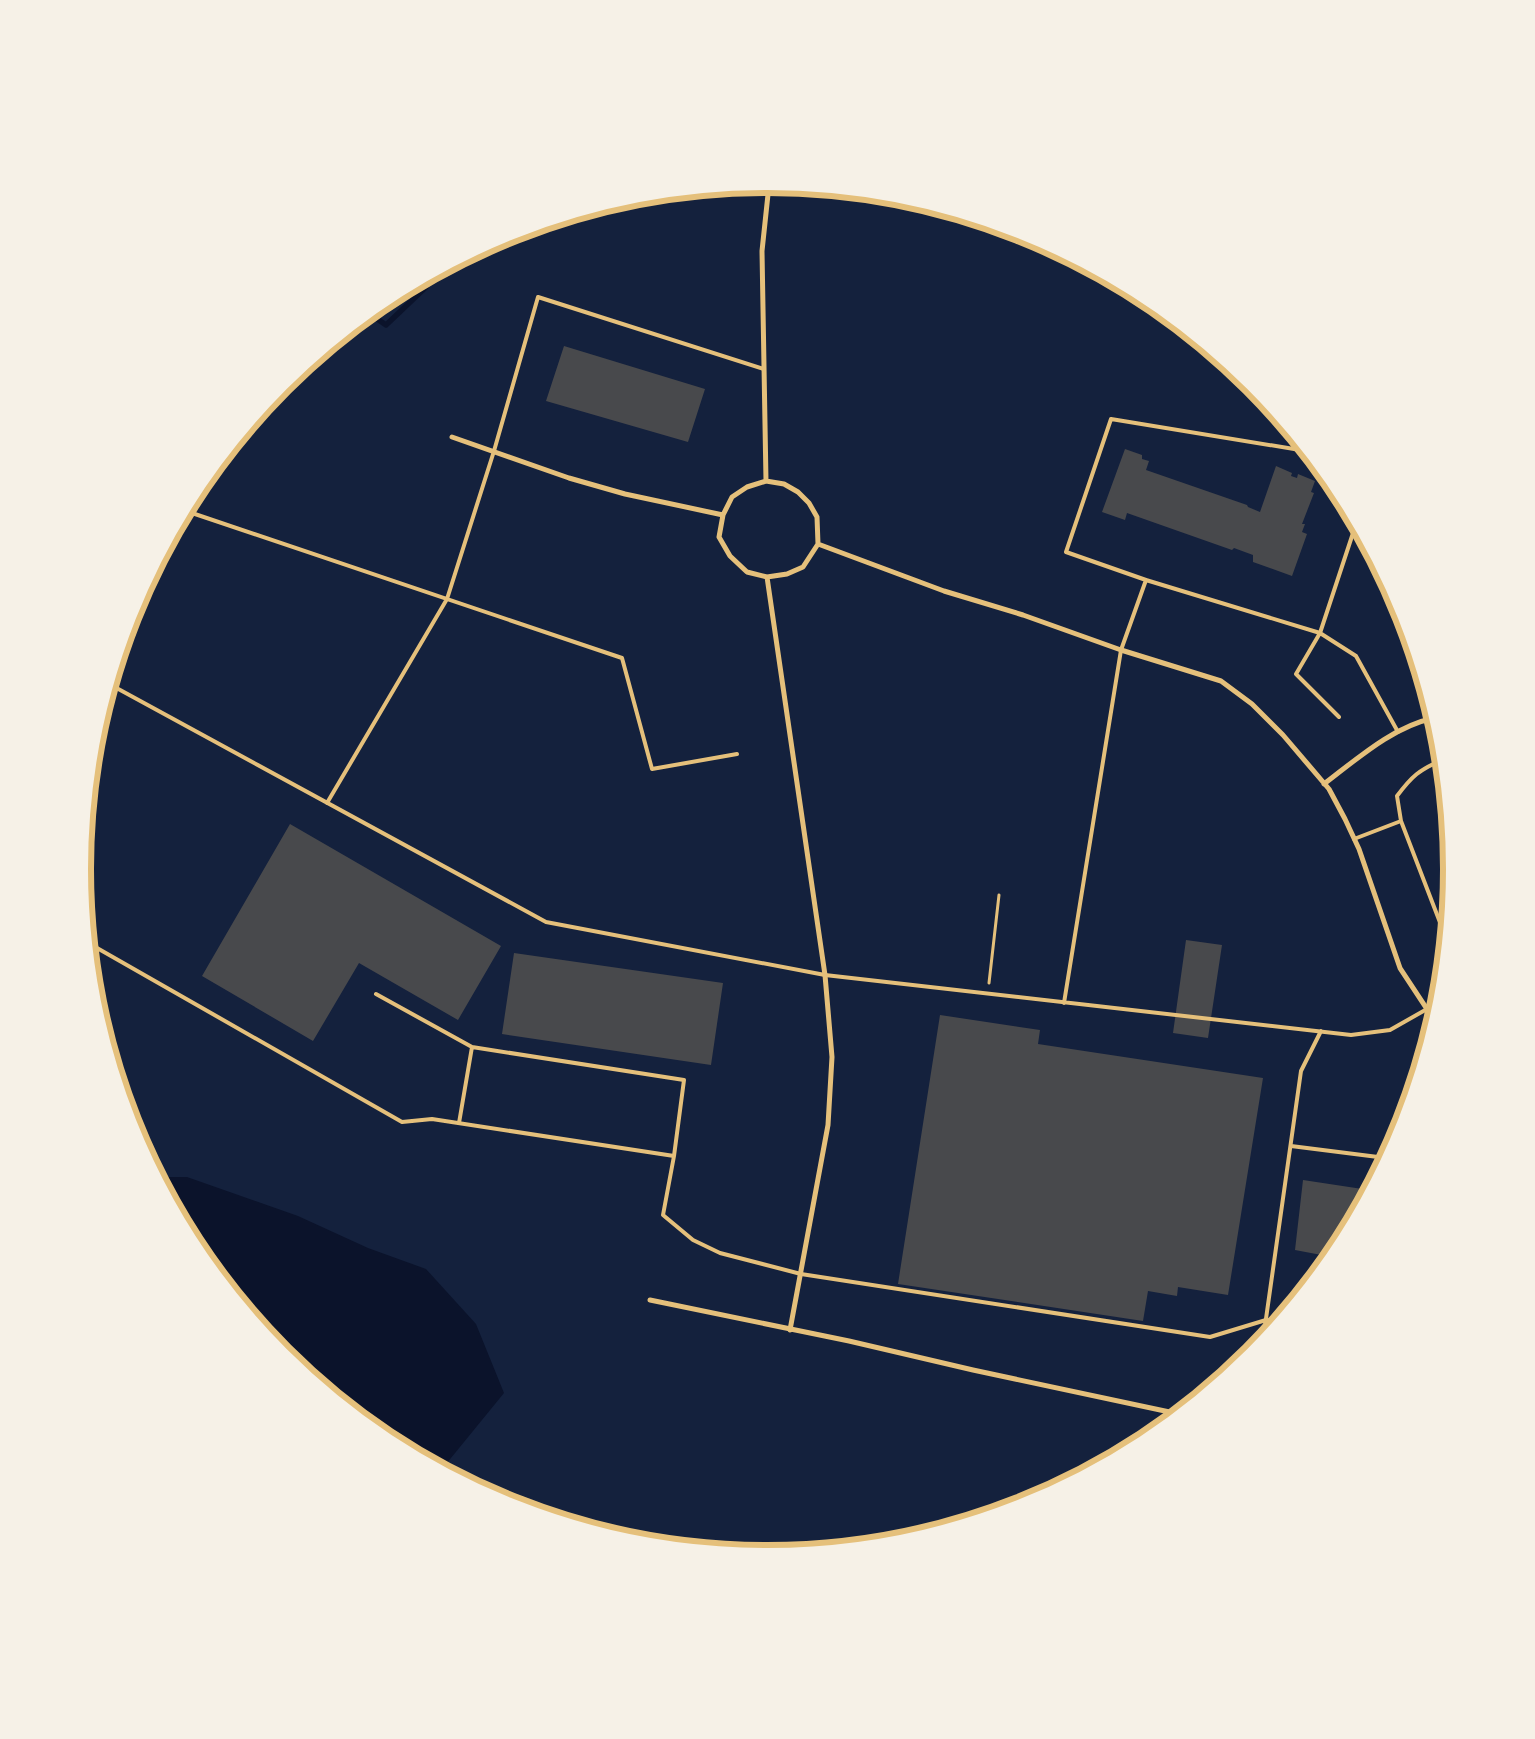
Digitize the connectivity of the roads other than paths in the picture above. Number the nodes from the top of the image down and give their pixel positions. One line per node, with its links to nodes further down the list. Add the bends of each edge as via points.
1 (768, 193): 2 (street, via 762,251)
2 (764, 369): 5 (lane, via 538,297); 6 (street)
3 (452, 437): 5 (street)
4 (1297, 450): 12 (lane, via 1111,419 1066,552)
5 (494, 451): 8 (street, via 625,494); 13 (lane)
6 (766, 481): 8 (street, via 747,487 732,497); 10 (street, via 784,484 809,503 817,517)
7 (193, 513): 13 (lane)
8 (723, 515): 11 (street, via 720,537 730,556 747,572)
9 (1353, 532): 14 (lane)
10 (818, 544): 11 (street, via 804,567); 15 (street, via 944,591)
11 (768, 577): 28 (street)
12 (1146, 580): 14 (lane); 15 (lane)
13 (447, 599): 20 (lane, via 622,658 652,769); 23 (lane)
14 (1320, 633): 17 (lane, via 1296,674); 19 (lane, via 1356,656)
15 (1121, 650): 22 (street, via 1221,681 1252,704 1283,735); 30 (lane)
16 (116, 688): 23 (lane)
17 (1339, 717)
18 (1427, 720): 19 (street)
19 (1398, 732): 22 (street)
20 (737, 754)
21 (1435, 763): 24 (lane, via 1412,777 1397,796)
22 (1324, 784): 25 (street, via 1346,819)
23 (327, 802): 28 (lane, via 546,922)
24 (1401, 821): 25 (lane); 26 (lane)
25 (1354, 839): 32 (street, via 1400,968)
26 (1441, 925)
27 (96, 947): 35 (lane, via 402,1122 432,1119)
28 (825, 975): 30 (lane); 39 (street, via 832,1057 828,1126)
29 (376, 994): 34 (lane)
30 (1064, 1003): 33 (lane)
31 (1430, 1007): 32 (lane)
32 (1427, 1009): 33 (lane, via 1390,1030 1351,1035)
33 (1321, 1031): 36 (lane, via 1301,1071)
34 (472, 1047): 35 (lane); 37 (lane, via 684,1080)
35 (459, 1123): 37 (lane)
36 (1292, 1146): 38 (lane); 41 (lane)
37 (674, 1156): 39 (lane, via 663,1215 693,1240 720,1253)
38 (1379, 1157)
39 (801, 1274): 41 (lane, via 1210,1336); 44 (street)
40 (650, 1300): 44 (street)
41 (1266, 1320): 42 (lane); 43 (lane)
42 (1271, 1320)
43 (1265, 1327)
44 (790, 1330): 45 (street)
45 (1170, 1412)

